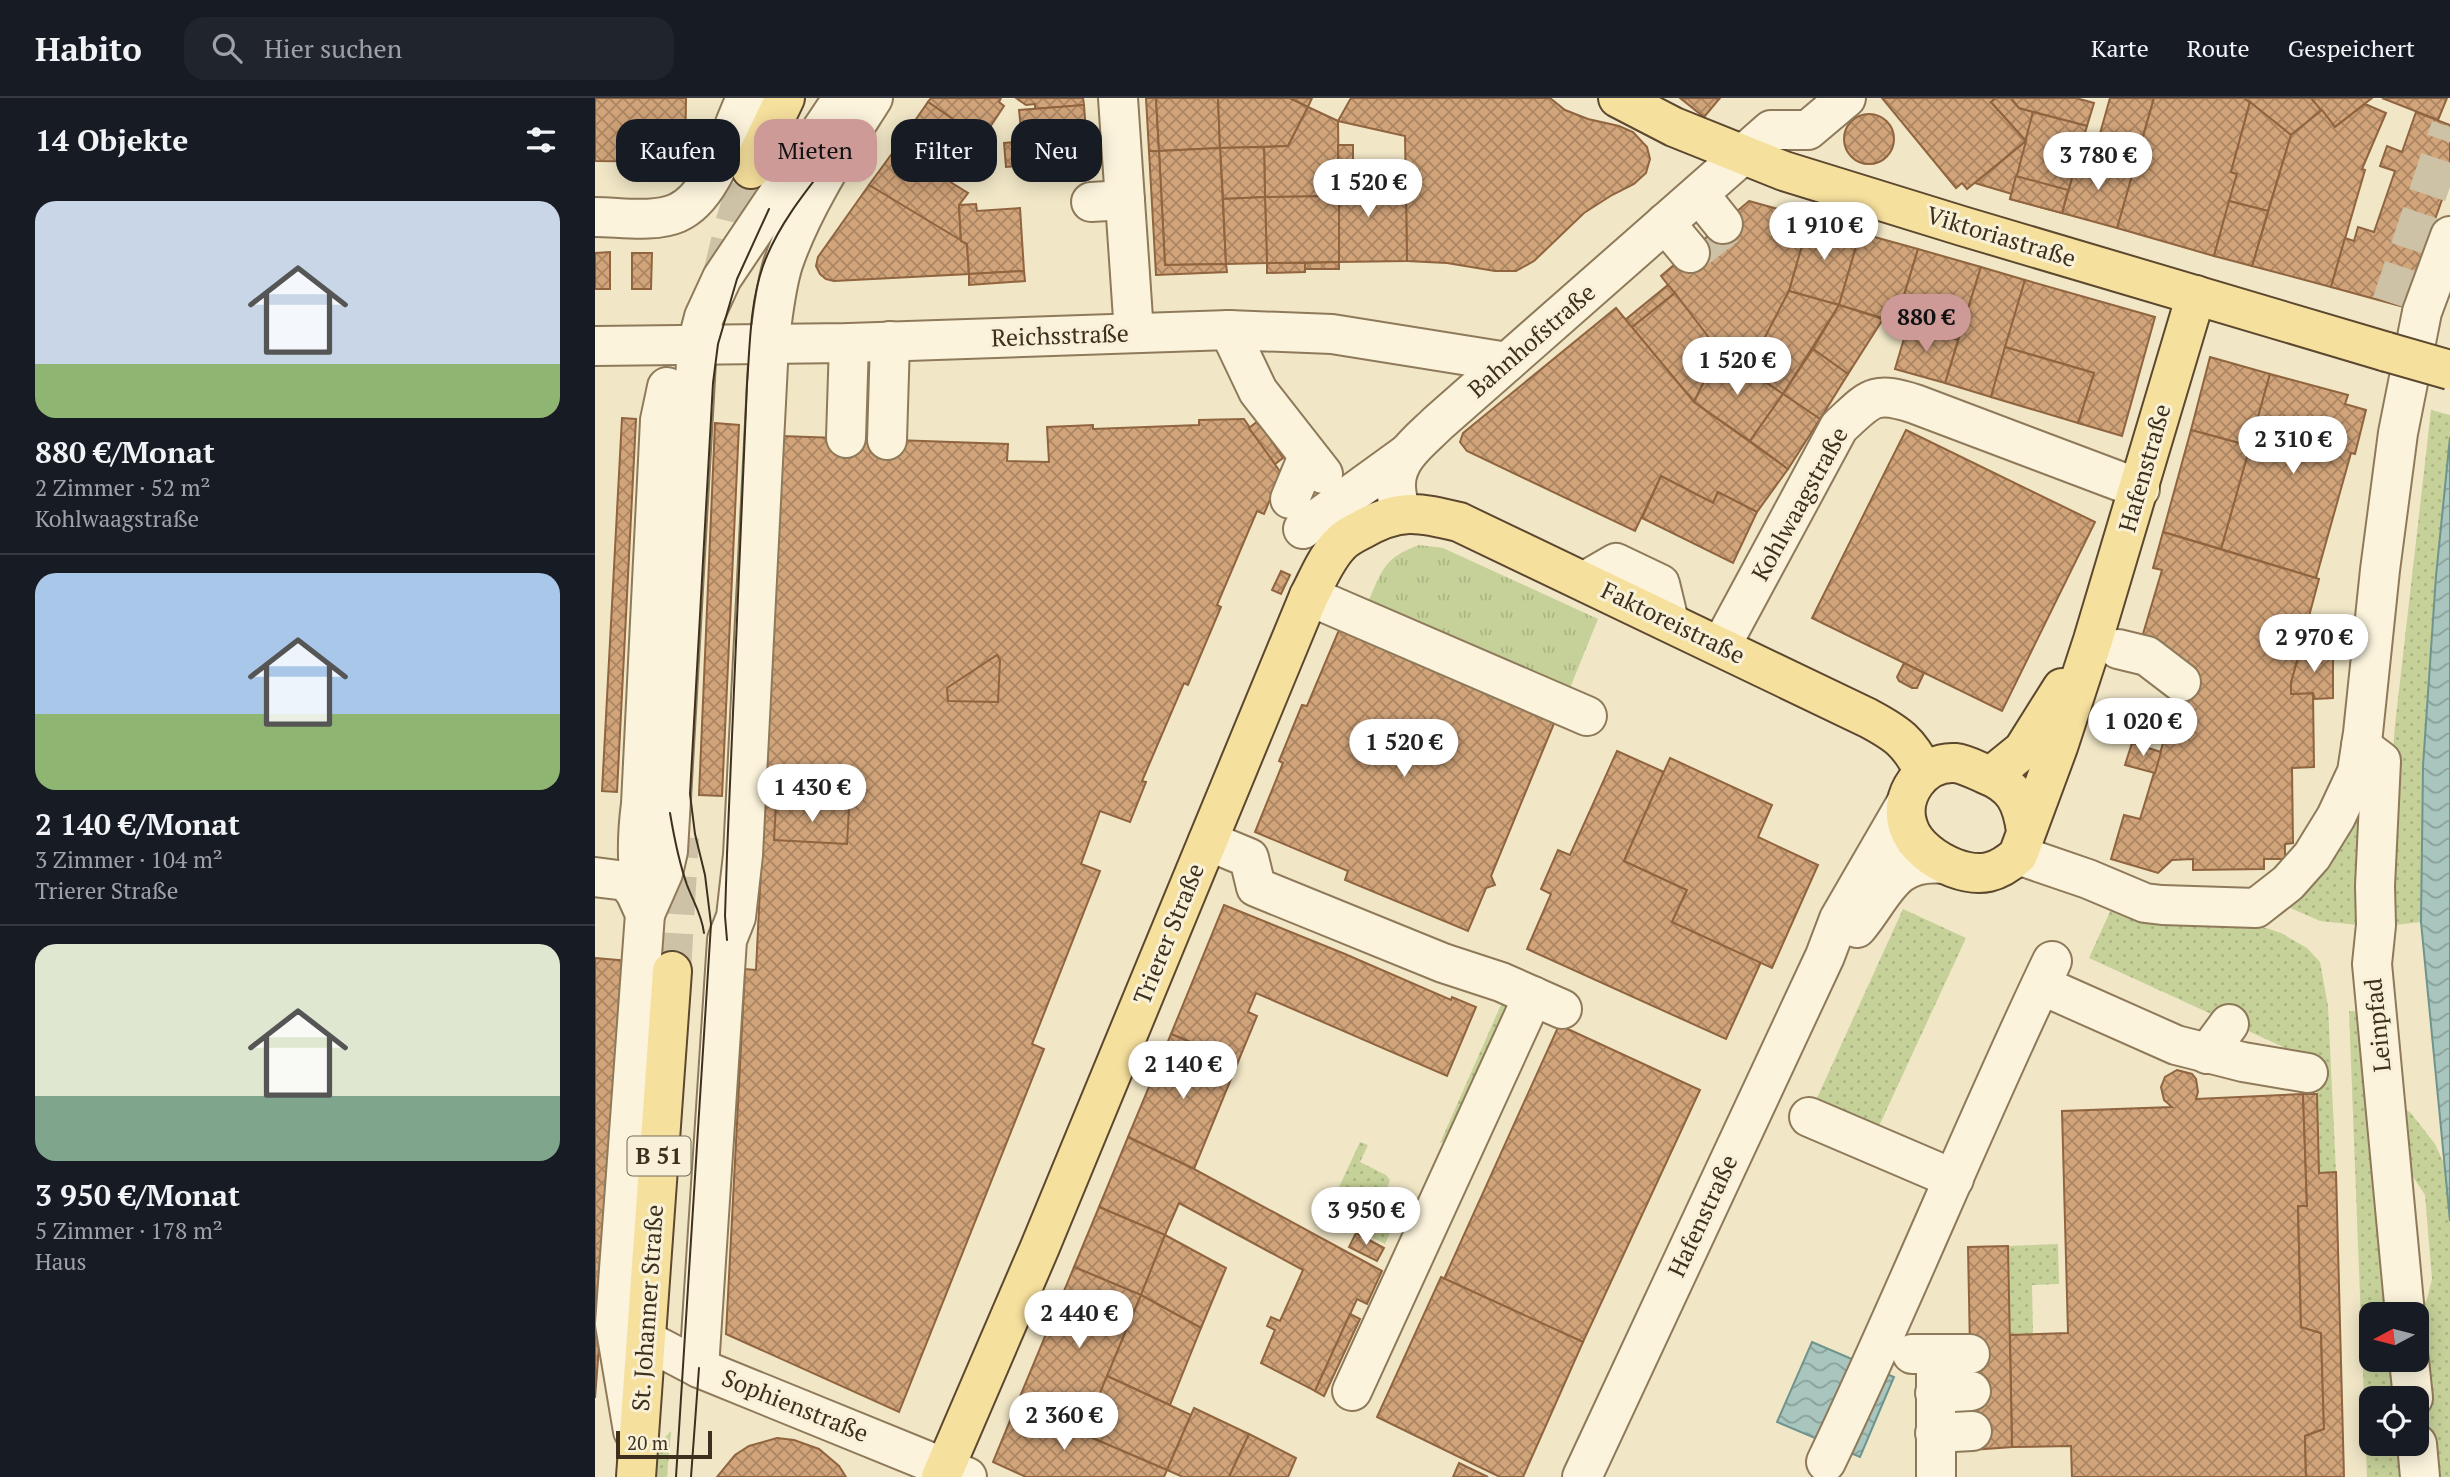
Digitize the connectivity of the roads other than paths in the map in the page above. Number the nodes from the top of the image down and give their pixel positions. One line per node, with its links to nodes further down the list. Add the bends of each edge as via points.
1 (746, 98): 11 (street, via 707,187 690,206 658,217)
2 (785, 98): 9 (main road)
3 (843, 98): 20 (street, via 722,278 704,317)
4 (873, 98): 18 (street, via 822,181 790,246 777,286)
5 (1118, 98): 15 (street, via 1108,201)
6 (1618, 98): 8 (main road, Viktoriastraße)
7 (1846, 98): 8 (street, Bahnhofstraße, via 1808,130 1771,130)
8 (1743, 156): 10 (street, Bahnhofstraße); 13 (main road, Viktoriastraße)
9 (751, 169)
10 (1677, 213): 10 (street, via 1701,243); 21 (street, Bahnhofstraße)
11 (595, 217)
12 (2450, 236): 33 (street, via 2423,312 2398,433)
13 (2196, 295): 22 (main road, Viktoriastraße, bridge); 26 (main road, Hafenstraße)
14 (1229, 330): 15 (street, Reichsstraße); 21 (street, Reichsstraße, via 1332,334); 27 (street, via 1273,434)
15 (1134, 333): 16 (street, Reichsstraße)
16 (890, 341): 17 (street, Reichsstraße); 24 (street)
17 (849, 343): 18 (street, Reichsstraße); 23 (street)
18 (769, 344): 20 (street, Reichsstraße); 52 (street, via 742,866 736,917 727,940)
19 (595, 346): 20 (street, Reichsstraße)
20 (696, 352): 41 (street, via 667,851); 41 (street, via 667,387 660,420 637,834 637,870)
21 (1507, 362): 25 (street, Bahnhofstraße)
22 (2450, 370)
23 (846, 438)
24 (887, 440)
25 (1408, 453): 27 (street, Bahnhofstraße); 27 (street, Bahnhofstraße, via 1395,485)
26 (2140, 489): 29 (main road, Hafenstraße); 30 (street, Kohlwaagstraße, via 1915,404 1893,397 1870,399 1839,427)
27 (1346, 490): 27 (street, Bahnhofstraße, via 1296,514); 28 (main road, Trierer Straße, via 1374,522 1338,545); 30 (main road, Faktoreistraße, via 1459,522)
28 (1317, 580): 32 (street); 37 (main road, Trierer Straße)
29 (2106, 644): 31 (street, via 2147,656); 35 (main road, Hafenstraße, via 2023,750); 38 (main road, Hafenstraße, via 2058,747)
30 (1721, 646): 34 (main road, Faktoreistraße, via 1890,730 1913,749)
31 (2181, 682)
32 (1587, 716)
33 (2361, 746): 38 (street, via 2351,787 2312,856 2256,908 2145,903); 49 (street, Leinpfad, via 2381,761 2372,964)
34 (1924, 772): 35 (main road, via 1954,763); 36 (main road, via 1911,787)
35 (1991, 776): 38 (main road, via 2010,789 2023,807)
36 (1905, 805): 39 (main road, via 1907,826 1915,839); 42 (street, Hafenstraße, via 1839,919)
37 (1208, 841): 53 (street, via 1248,858 1256,887 1548,1002); 57 (main road, Trierer Straße)
38 (2022, 843): 39 (main road, via 2004,867 1985,873)
39 (1944, 864): 42 (street, Hafenstraße, via 1913,865 1895,877 1858,927)
40 (595, 877): 41 (street, via 626,881)
41 (645, 914): 50 (street)
42 (1825, 956): 58 (street, Hafenstraße)
43 (672, 971): 50 (main road, St. Johanner Straße / B 51)
44 (2229, 1024): 45 (street)
45 (2207, 1054): 46 (street); 48 (street, via 2176,1045 2056,982)
46 (2308, 1073)
47 (1809, 1117): 48 (street)
48 (1954, 1179): 51 (street)
49 (2404, 1302)
50 (621, 1327): 52 (street, Sophienstraße); 56 (main road, St. Johanner Straße / B 51)
51 (1878, 1354): 55 (street); 59 (street, via 1953,1354 1953,1432)
52 (699, 1368): 57 (street, Sophienstraße)
53 (1352, 1391)
54 (2418, 1456): 60 (street)
55 (1826, 1462)
56 (636, 1467)
57 (945, 1475)
58 (1582, 1477)
59 (1936, 1477)
60 (2420, 1477)

